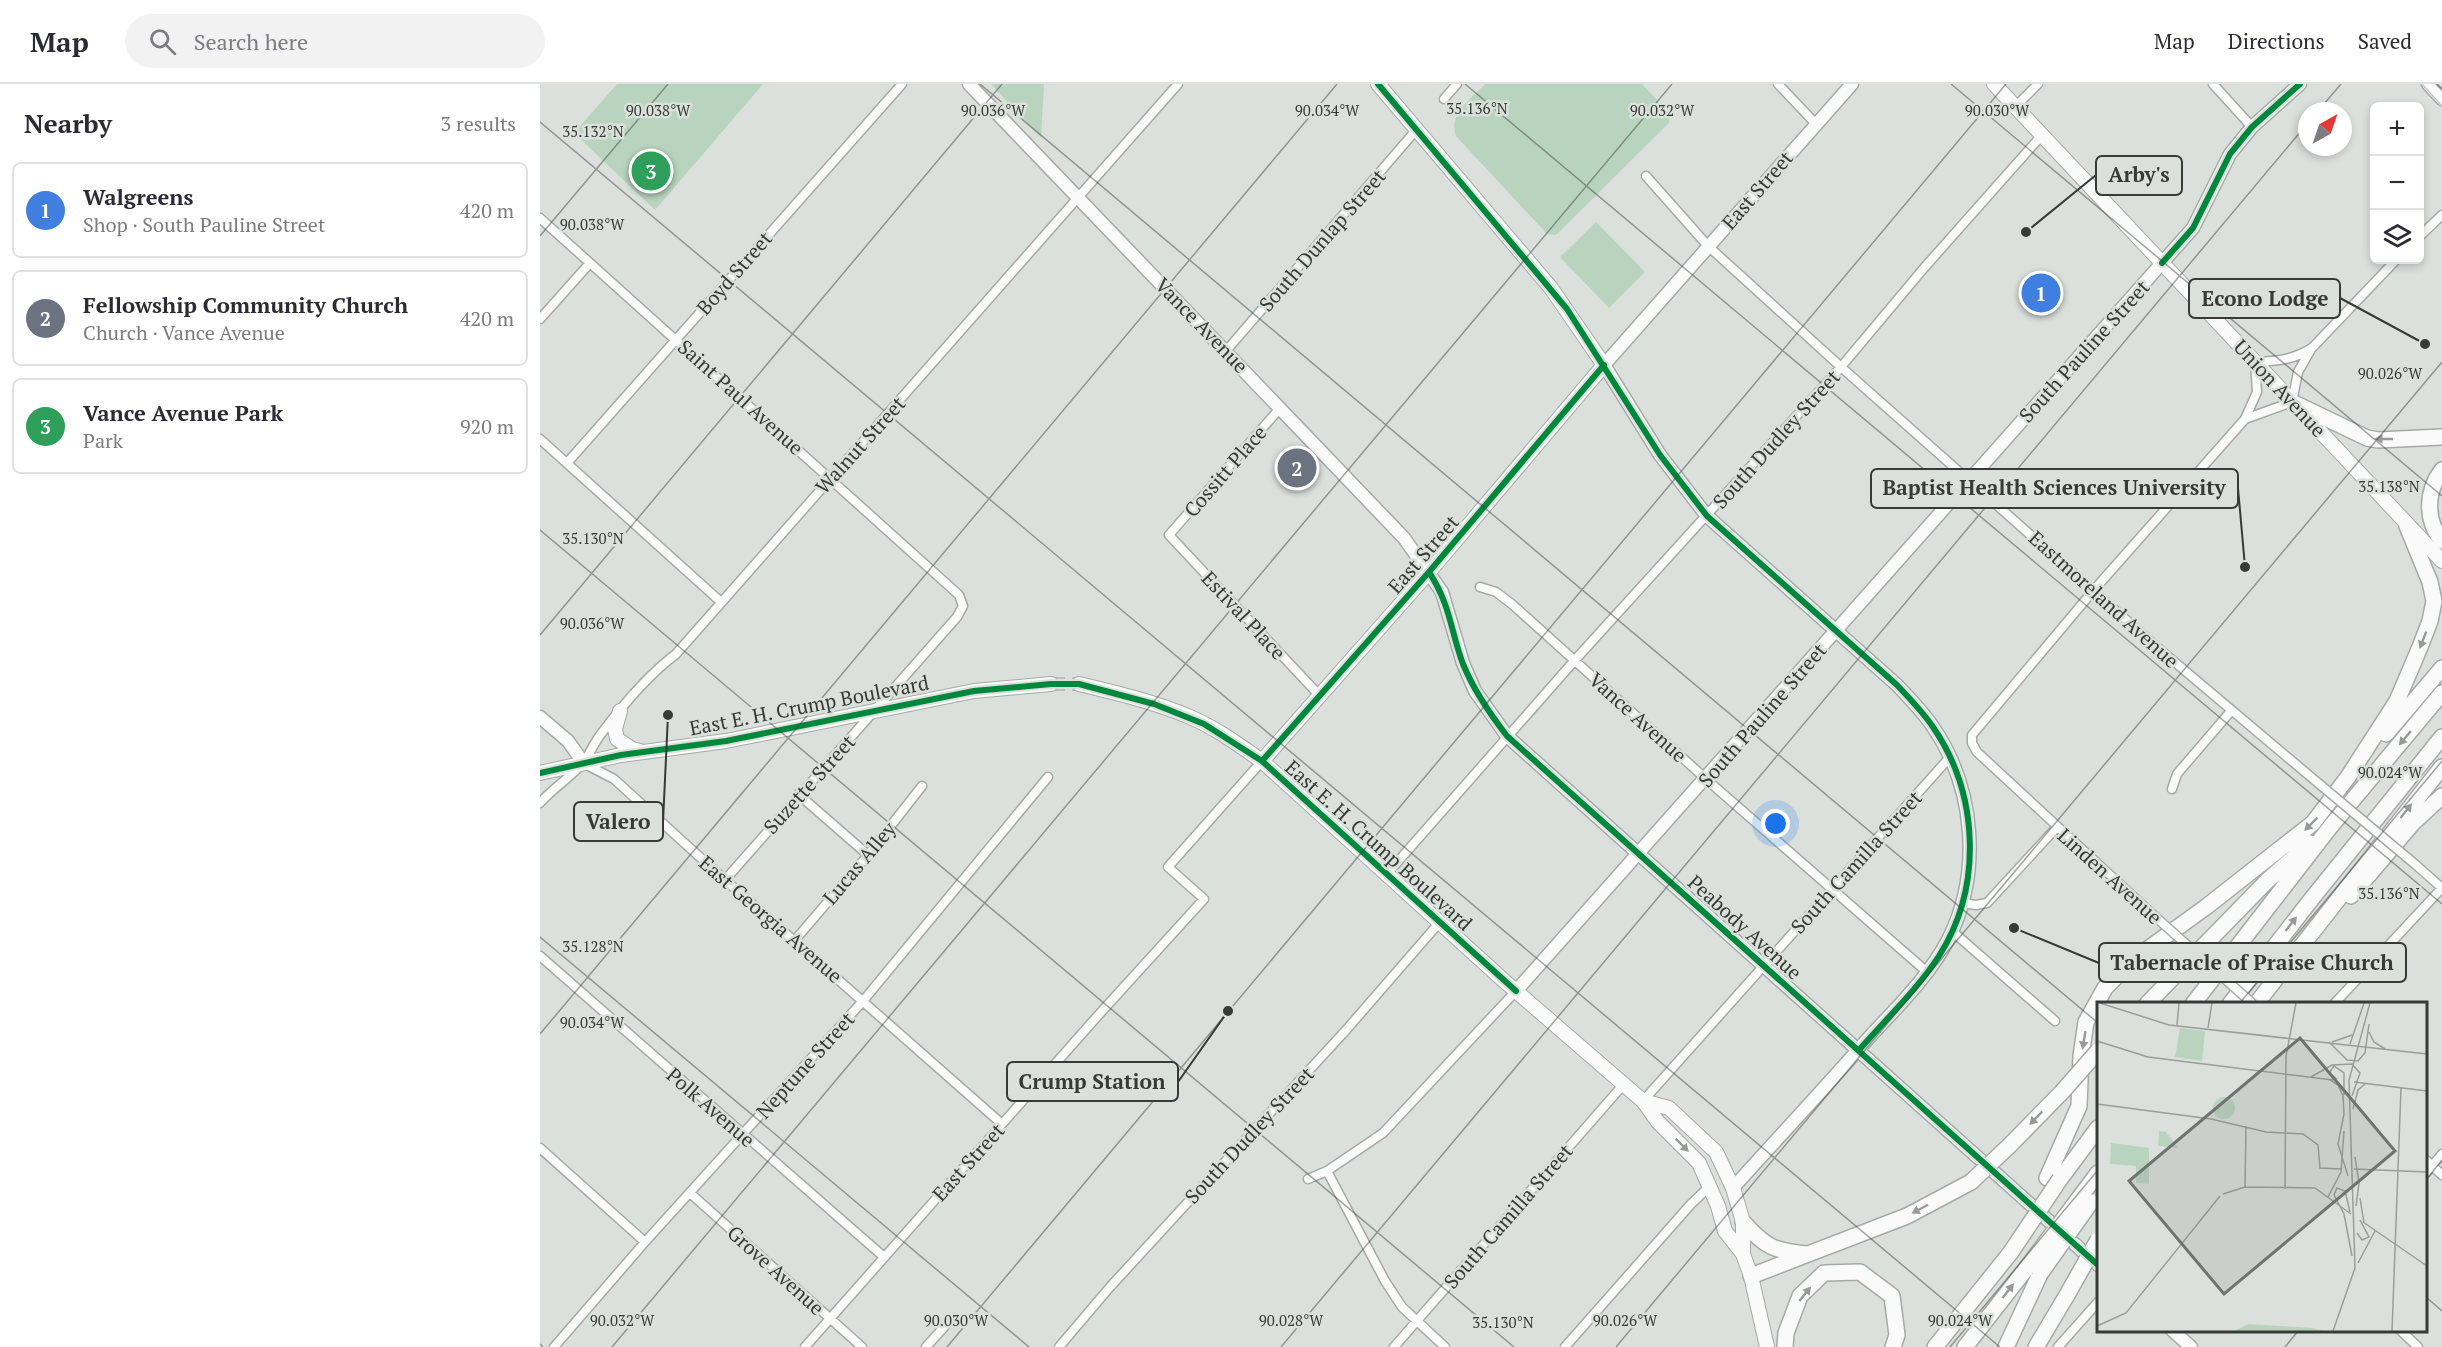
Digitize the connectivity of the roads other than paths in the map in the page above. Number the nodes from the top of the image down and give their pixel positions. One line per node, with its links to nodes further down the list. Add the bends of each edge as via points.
1 (902, 84): 30 (street, Boyd Street)
2 (969, 84): 21 (main road, Vance Avenue)
3 (1178, 84): 21 (street, Walnut Street)
4 (1378, 84): 18 (main road)
5 (1457, 84): 13 (street)
6 (1778, 84): 16 (street)
7 (1852, 84): 16 (main road, East Street)
8 (1994, 84): 15 (main road, Union Avenue)
9 (2038, 84): 15 (street)
10 (2212, 84): 17 (street)
11 (2300, 84): 17 (main road, South Pauline Street)
12 (2428, 84): 14 (main road)
13 (1444, 99)
14 (2442, 99)
15 (2015, 106): 19 (main road, Union Avenue)
16 (1816, 123): 25 (main road, East Street)
17 (2252, 127): 27 (main road, South Pauline Street, via 2230,154 2193,228)
18 (1418, 129): 32 (street, South Dunlap Street); 34 (main road, via 1551,288)
19 (2042, 135): 27 (main road, Union Avenue); 35 (street, South Dudley Street)
20 (1646, 176): 25 (street, Eastmoreland Avenue)
21 (1078, 196): 32 (main road, Vance Avenue); 43 (street, Walnut Street)
22 (2442, 215): 24 (street)
23 (540, 218): 26 (street, Saint Paul Avenue)
24 (2424, 232)
25 (1708, 246): 34 (main road, East Street); 35 (street, Eastmoreland Avenue)
26 (590, 263): 29 (street); 30 (street, Saint Paul Avenue)
27 (2162, 263): 33 (main road, Union Avenue); 44 (main road, South Pauline Street)
28 (2392, 264): 31 (street)
29 (540, 319)
30 (676, 339): 41 (street, Boyd Street); 43 (street, Saint Paul Avenue)
31 (2312, 348): 33 (street, via 2297,358); 36 (street, via 2298,372)
32 (1226, 351): 37 (main road, Vance Avenue)
33 (2255, 362): 36 (main road, Union Avenue); 38 (street, via 2257,392)
34 (1604, 365): 45 (main road, via 1660,455); 50 (main road, East Street)
35 (1841, 367): 44 (street, Eastmoreland Avenue); 45 (street, South Dudley Street)
36 (2292, 402): 38 (street); 39 (highway, one-way to 36, via 2367,438); 46 (main road, Union Avenue)
37 (1281, 407): 47 (street, Cossitt Place); 50 (main road, Vance Avenue, via 1404,538)
38 (2245, 419): 52 (street)
39 (2442, 437)
40 (540, 439): 41 (street)
41 (567, 463): 53 (street)
42 (2442, 470): 48 (highway, via 2432,487 2429,508 2435,533)
43 (830, 477): 53 (street, Walnut Street); 54 (street, Saint Paul Avenue, via 959,594)
44 (1970, 479): 52 (street, Eastmoreland Avenue); 55 (main road, South Pauline Street)
45 (1707, 516): 55 (main road); 56 (street, South Dudley Street)
46 (2407, 526): 49 (main road, Union Avenue); 75 (highway, one-way to 75, via 2434,592 2433,610 2397,701)
47 (1169, 536): 61 (street, Estival Place)
48 (2442, 541)
49 (2442, 561)
50 (1429, 572): 61 (main road, East Street); 66 (main road, Peabody Avenue, via 1442,592 1475,691)
51 (1480, 587): 56 (street, Vance Avenue, via 1504,597)
52 (2093, 591): 64 (street, Eastmoreland Avenue); 83 (street, Linden Avenue, via 1972,735 1977,752)
53 (721, 603): 63 (street, Walnut Street)
54 (963, 606): 62 (street, Suzette Street)
55 (1836, 631): 69 (main road, via 1898,685 1929,721); 76 (main road, South Pauline Street)
56 (1575, 660): 66 (street, South Dudley Street); 76 (street, Vance Avenue)
57 (2442, 668): 75 (highway)
58 (1051, 684): 62 (main road, East E. H. Crump Boulevard, via 974,691)
59 (1079, 684): 70 (main road, East E. H. Crump Boulevard, via 1191,717)
60 (2442, 693): 82 (highway, one-way to 82)
61 (1319, 695): 70 (main road, East Street)
62 (875, 710): 68 (main road, East E. H. Crump Boulevard, via 726,741); 79 (street, Suzette Street)
63 (620, 711): 68 (main road, via 615,729 617,739); 71 (street, Walnut Street)
64 (2231, 711): 78 (street, via 2177,774); 89 (street, Eastmoreland Avenue, bridge)
65 (540, 717): 71 (main road, East Georgia Avenue, via 568,741)
66 (1508, 736): 85 (main road, Peabody Avenue); 86 (street, South Dudley Street)
67 (2442, 737): 104 (highway, one-way to 67)
68 (642, 752): 71 (main road, East E. H. Crump Boulevard)
69 (1950, 757): 88 (street, South Camilla Street); 90 (main road, via 1970,826 1970,864)
70 (1262, 761): 86 (main road, East E. H. Crump Boulevard); 113 (street, East Street, via 1168,867 1204,899)
71 (583, 762): 73 (main road, East E. H. Crump Boulevard); 81 (street, Walnut Street); 87 (street, East Georgia Avenue, via 614,779)
72 (2442, 767): 95 (highway, one-way to 72)
73 (540, 773)
74 (1048, 777): 99 (street, Neptune Street)
75 (2348, 777): 100 (highway, one-way to 100, via 2313,823 2134,959 2105,988)
76 (1706, 779): 85 (main road, South Pauline Street); 88 (street, Vance Avenue)
77 (922, 786): 84 (street, Lucas Alley)
78 (2172, 789)
79 (798, 795): 84 (street); 87 (street, Suzette Street)
80 (2442, 796): 95 (highway)
81 (540, 803)
82 (2331, 826): 102 (highway, via 2288,861); 103 (highway)
83 (2057, 827): 90 (street, via 1987,903); 105 (street, Linden Avenue, bridge)
84 (868, 855): 93 (street, Lucas Alley)
85 (1639, 855): 96 (main road, Peabody Avenue); 98 (main road, South Pauline Street)
86 (1386, 874): 91 (main road, East E. H. Crump Boulevard)
87 (725, 880): 93 (street, East Georgia Avenue)
88 (1833, 888): 96 (street, South Camilla Street); 97 (street, Vance Avenue)
89 (2442, 888): 107 (street)
90 (1962, 903): 92 (main road)
91 (1439, 923): 98 (main road, East E. H. Crump Boulevard); 147 (street, South Dudley Street)
92 (1952, 931): 97 (main road); 108 (street)
93 (795, 940): 99 (street, East Georgia Avenue)
94 (540, 956): 115 (street, Polk Avenue)
95 (2293, 957): 106 (highway)
96 (1764, 965): 109 (main road, Peabody Avenue); 112 (street, South Camilla Street)
97 (1927, 972): 109 (main road)
98 (1516, 992): 111 (main road, East E. H. Crump Boulevard); 119 (street, South Pauline Street, via 1391,1126)
99 (863, 1001): 113 (street, East Georgia Avenue); 115 (street, Neptune Street)
100 (2097, 1002)
101 (2097, 1002): 122 (highway, one-way to 122, via 2086,1022 2079,1106)
102 (2148, 1002)
103 (2195, 1002)
104 (2232, 1002)
105 (2253, 1002)
106 (2257, 1002)
107 (2336, 1002)
108 (2055, 1021)
109 (1859, 1050): 125 (main road); 134 (main road, Peabody Avenue)
110 (2097, 1052): 132 (highway, one-way to 132, bridge, via 1971,1182 1907,1216)
111 (1623, 1085): 112 (main road, East E. H. Crump Boulevard); 139 (street, South Camilla Street)
112 (1643, 1101): 124 (main road, East E. H. Crump Boulevard, one-way to 124, via 1699,1163); 125 (main road, East E. H. Crump Boulevard, via 1669,1108 1701,1136 1716,1152)
113 (1002, 1124): 133 (street, East Street)
114 (2097, 1129): 122 (highway)
115 (742, 1135): 126 (street, Neptune Street); 133 (street, Polk Avenue)
116 (540, 1148): 129 (street)
117 (2442, 1155): 118 (street)
118 (2429, 1163): 120 (street)
119 (1327, 1171): 123 (street, South Pauline Street); 139 (street, via 1385,1281)
120 (2442, 1175)
121 (2097, 1176): 127 (highway)
122 (2054, 1178): 154 (highway, bridge)
123 (1308, 1179)
124 (1710, 1186): 131 (main road, East E. H. Crump Boulevard, via 1725,1231); 150 (street)
125 (1733, 1188): 128 (main road, East E. H. Crump Boulevard)
126 (690, 1193): 129 (street, Neptune Street); 138 (street, Grove Avenue)
127 (2091, 1194): 135 (highway, bridge)
128 (1743, 1222): 131 (main road, East E. H. Crump Boulevard); 132 (highway, via 1769,1246)
129 (645, 1242): 143 (street, Neptune Street)
130 (2097, 1242): 157 (highway, bridge)
131 (1743, 1254): 136 (main road)
132 (1813, 1254): 136 (highway)
133 (884, 1257): 138 (street, East Street)
134 (2097, 1264)
135 (2033, 1271): 155 (highway, one-way to 135); 156 (highway)
136 (1751, 1276): 151 (main road)
137 (2097, 1303): 158 (street)
138 (830, 1319): 144 (street, East Street); 145 (street, Grove Avenue)
139 (1416, 1321): 148 (street, South Camilla Street); 149 (street)
140 (945, 1326): 146 (street)
141 (2174, 1332): 159 (main road)
142 (2402, 1332): 160 (street)
143 (554, 1347)
144 (806, 1347)
145 (862, 1347)
146 (926, 1347)
147 (1059, 1347)
148 (1394, 1347)
149 (1445, 1347)
150 (1565, 1347)
151 (1767, 1347)
152 (1785, 1347): 153 (highway, one-way to 153, via 1785,1332 1800,1296 1824,1273 1860,1272 1892,1296 1897,1335)
153 (1893, 1347)
154 (1935, 1347)
155 (1965, 1347)
156 (2006, 1347)
157 (2036, 1347)
158 (2058, 1347)
159 (2191, 1347)
160 (2418, 1347)

